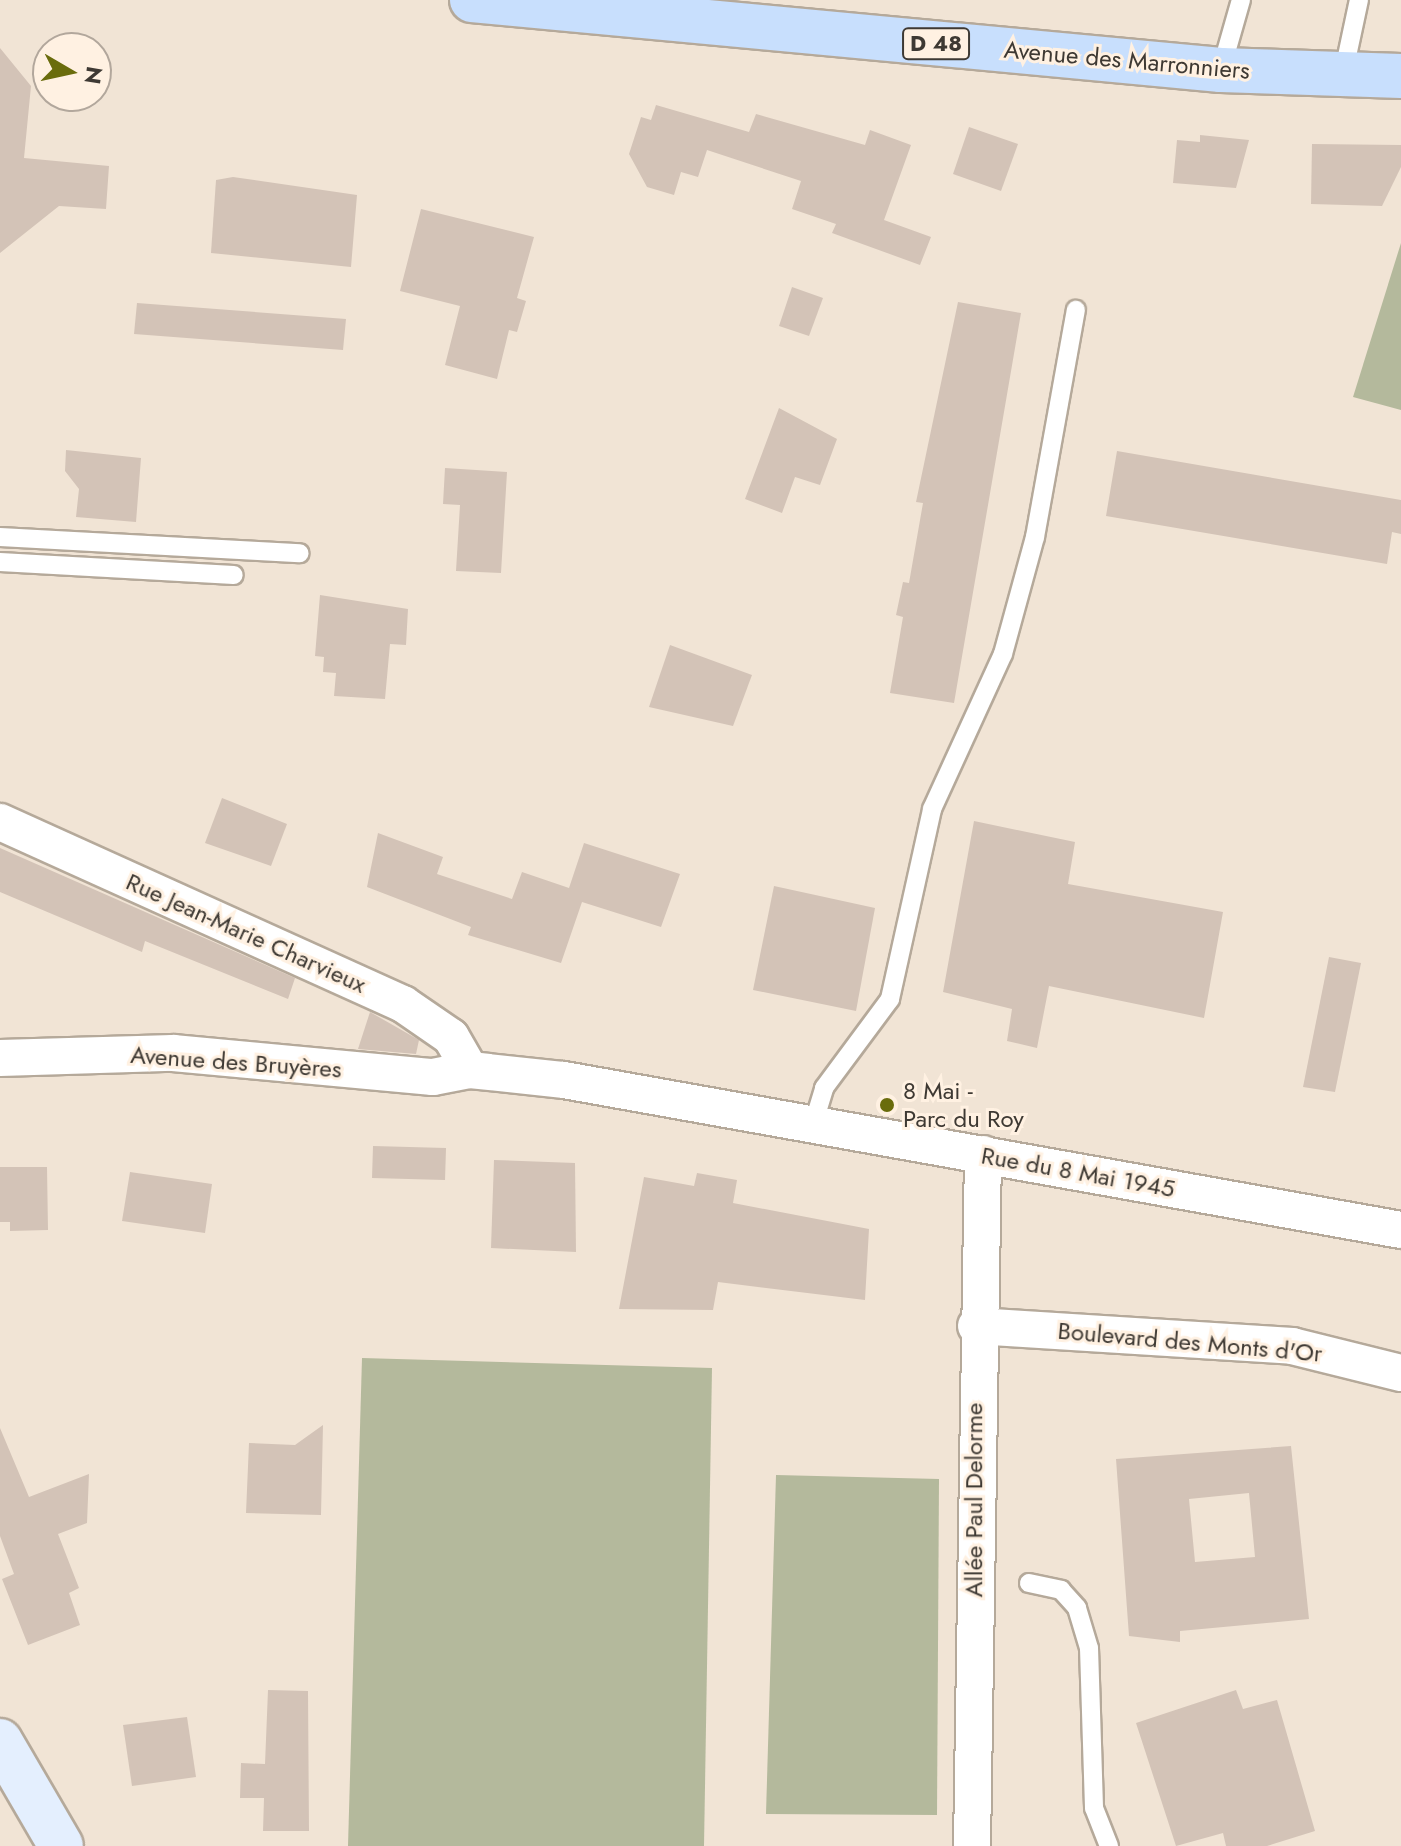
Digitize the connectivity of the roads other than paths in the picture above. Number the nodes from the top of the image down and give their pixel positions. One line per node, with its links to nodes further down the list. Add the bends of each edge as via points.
1 (472, 0): 4 (main road, Avenue des Marronniers / D 48)
2 (1241, 0): 4 (lane)
3 (1359, 0): 5 (lane)
4 (1221, 70): 5 (main road, Avenue des Marronniers / D 48)
5 (1343, 75): 6 (main road, Avenue des Marronniers / D 48)
6 (1401, 76)
7 (1076, 310): 15 (lane, via 1035,537 1003,654 932,809 890,999 824,1088)
8 (0, 537): 9 (lane)
9 (300, 553)
10 (0, 562): 11 (lane)
11 (234, 575)
12 (0, 822): 14 (street, Rue Jean-Marie Charvieux, via 403,1004 451,1037)
13 (0, 1058): 14 (street, Avenue des Bruyères, via 173,1053 433,1077)
14 (470, 1070): 15 (street, Rue du 8 Mai 1945)
15 (813, 1125): 16 (street, Rue du 8 Mai 1945)
16 (983, 1154): 17 (street, Rue du 8 Mai 1945); 18 (street, Allée Paul Delorme)
17 (1401, 1230)
18 (976, 1326): 19 (street, Boulevard des Monts d'Or, via 1292,1346); 23 (street, Allée Paul Delorme)
19 (1401, 1373)
20 (1029, 1583): 24 (lane, via 1061,1590 1077,1608 1089,1648 1094,1808)
21 (1, 1745): 22 (main road)
22 (61, 1846)
23 (972, 1846)
24 (1109, 1846)

